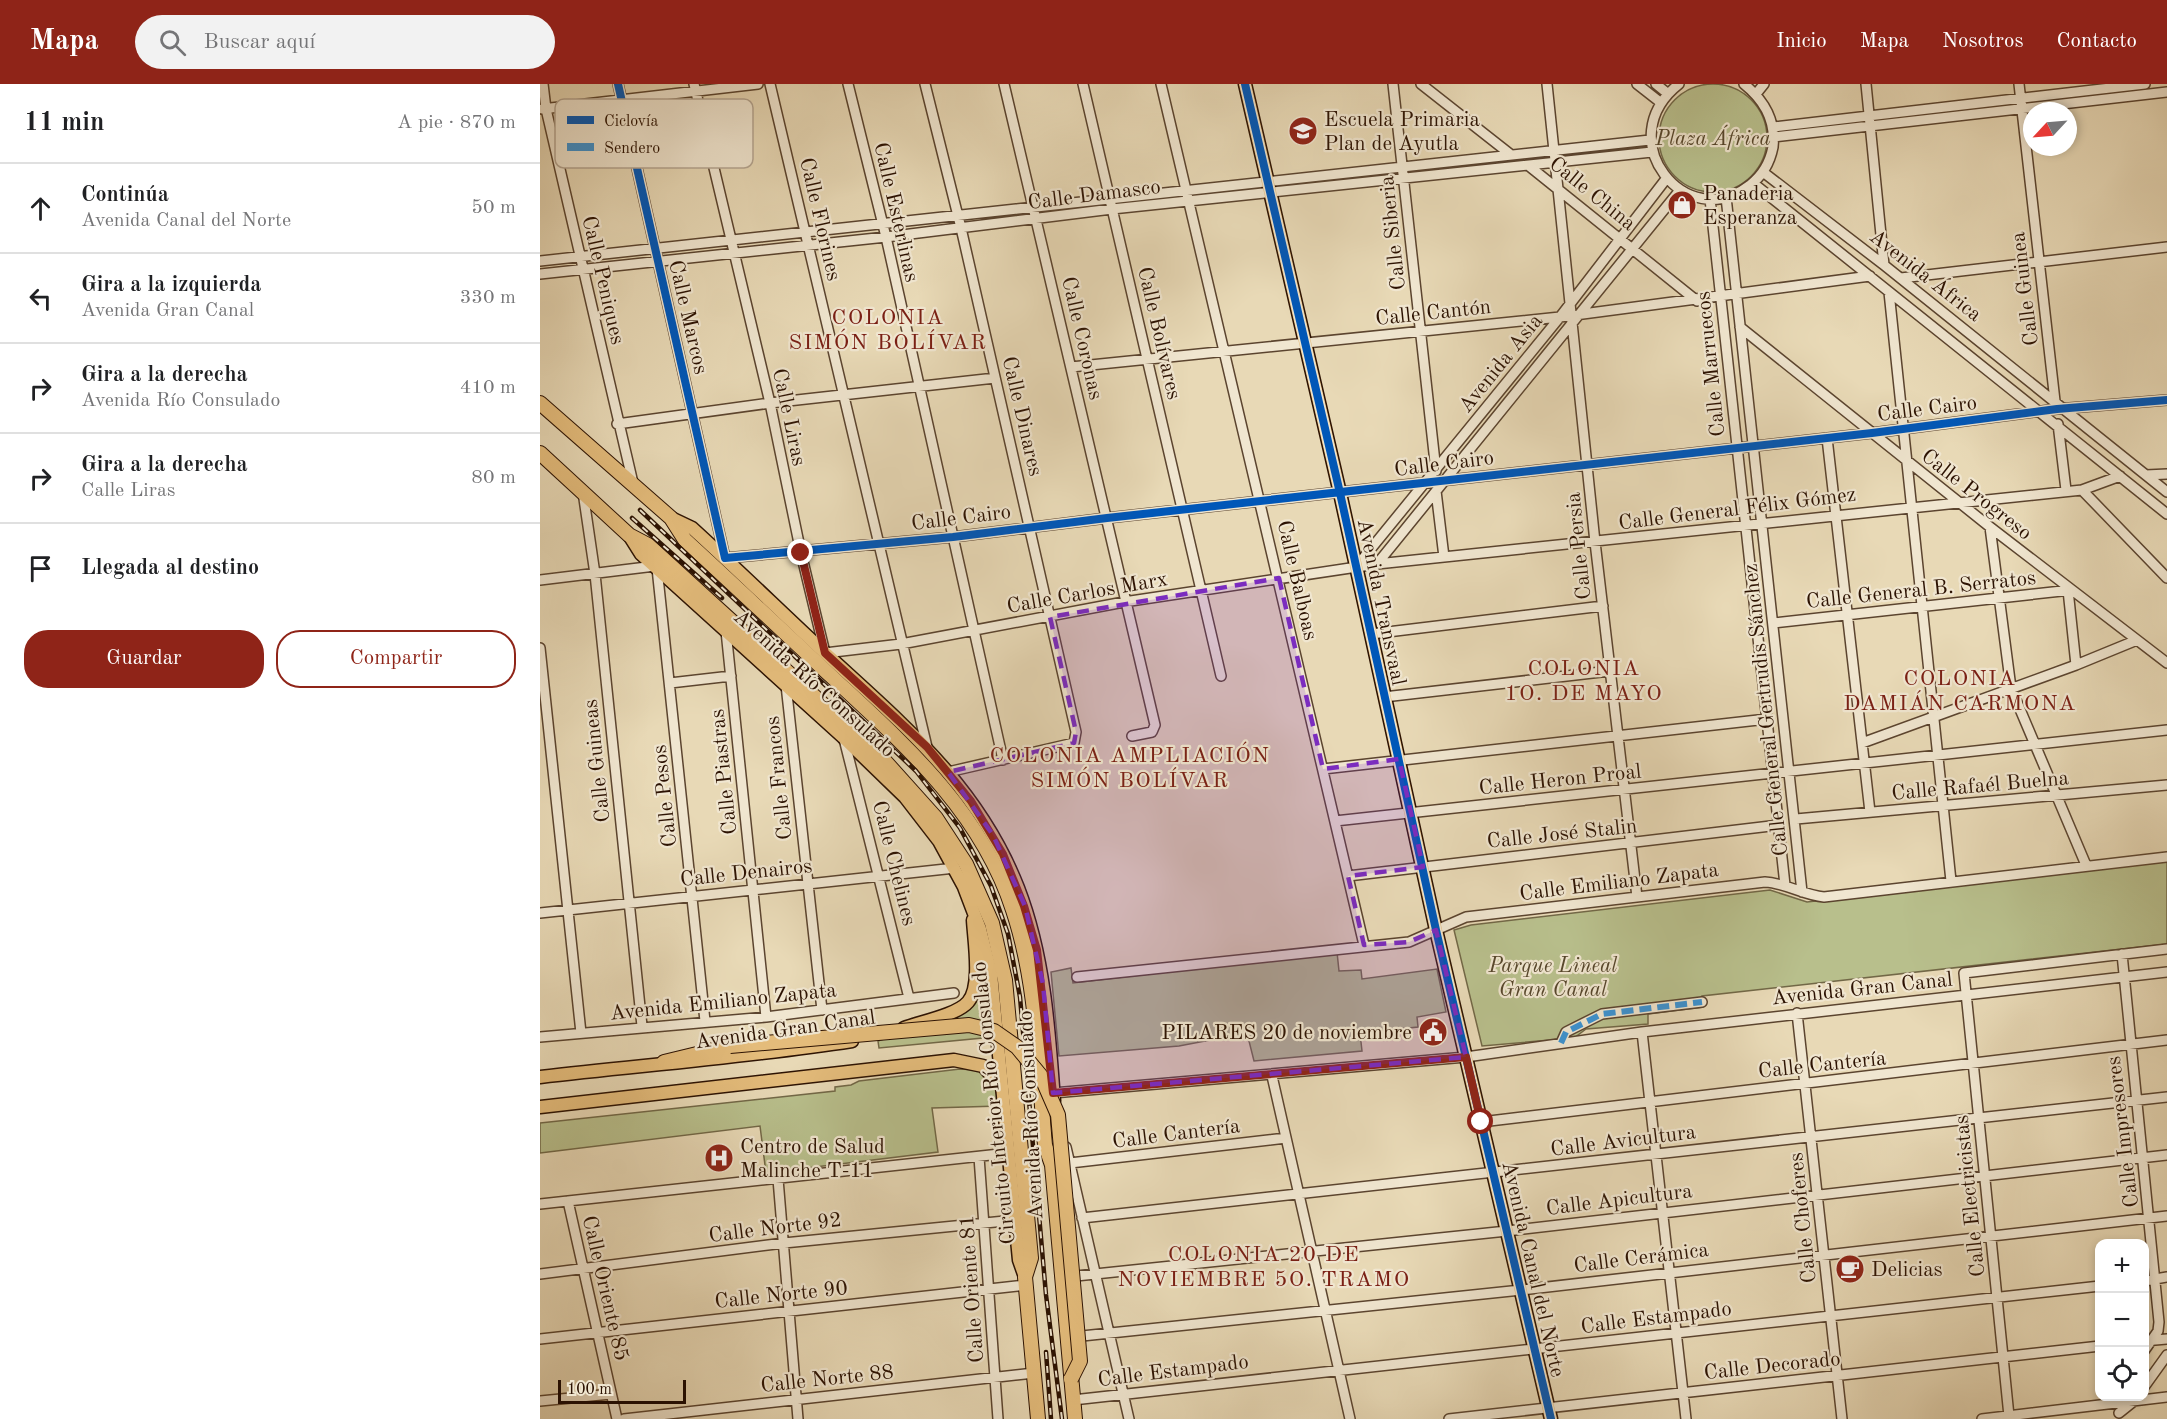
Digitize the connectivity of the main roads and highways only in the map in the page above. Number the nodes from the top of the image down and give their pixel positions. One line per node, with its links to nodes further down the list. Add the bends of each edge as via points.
1 (1245, 84): 9 (main road, Avenida Transvaal)
2 (540, 403): 4 (highway, Avenida Río Consulado)
3 (540, 453): 5 (highway, Avenida Río Consulado)
4 (671, 518): 7 (highway, via 685,540 913,752 956,802 996,867 1014,911); 7 (main road, Avenida Río Consulado, via 692,528 725,558 927,747 948,772 993,835 1017,886 1037,950)
5 (629, 535): 6 (main road, Avenida Río Consulado, via 641,554 905,797 939,841); 8 (highway, Circuito Interior Río Consulado, via 648,545 851,728 936,818 966,864 992,923 1005,980)
6 (972, 907): 8 (main road, Avenida Río Consulado); 11 (main road, Avenida Gran Canal, via 975,985 969,1001 959,1009 888,1034 858,1040 773,1053)
7 (1040, 1019): 10 (highway)
8 (1003, 1023): 12 (highway, Circuito Interior Río Consulado)
9 (1466, 1057): 19 (main road, Avenida Canal del Norte)
10 (1044, 1059): 16 (highway, via 1045,1144); 16 (main road, Avenida Río Consulado, via 1053,1093 1057,1142)
11 (664, 1062): 13 (main road, Avenida Gran Canal); 18 (highway, bridge, via 730,1046 969,1025 994,1031 1017,1047 1041,1076 1058,1115 1080,1360)
12 (1007, 1062): 14 (main road, Avenida Río Consulado); 17 (highway, Circuito Interior Río Consulado, via 1031,1258)
13 (540, 1077)
14 (1003, 1089): 15 (main road, via 983,1066 954,1060); 17 (main road, Avenida Río Consulado, via 1018,1260)
15 (540, 1107)
16 (1052, 1165): 18 (highway, Avenida Río Consulado)
17 (1025, 1281): 20 (highway, Avenida Río Consulado)
18 (1071, 1379): 21 (highway, Avenida Río Consulado)
19 (1550, 1414)
20 (1038, 1419)
21 (1075, 1419)

